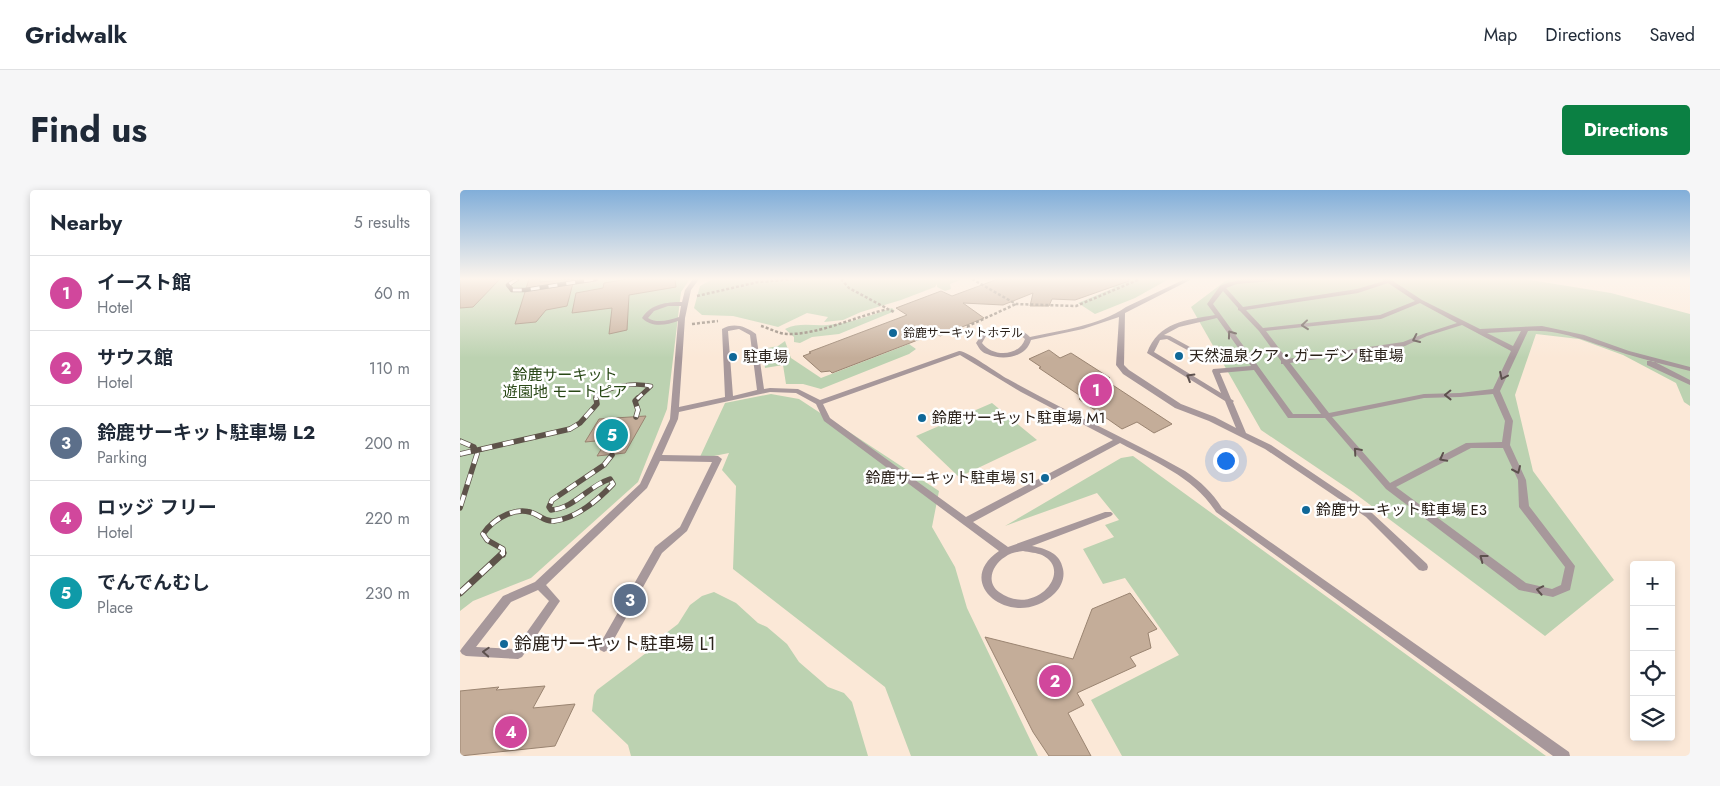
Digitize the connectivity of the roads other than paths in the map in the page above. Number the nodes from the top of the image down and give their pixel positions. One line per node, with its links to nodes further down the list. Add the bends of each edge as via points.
1 (664, 305): 12 (lane, via 646,315 646,320 663,323)
2 (685, 305): 12 (lane)
3 (1133, 305): 10 (lane)
4 (1211, 305): 11 (lane)
5 (1237, 305): 9 (lane)
6 (1265, 305): 9 (lane)
7 (1409, 305): 15 (lane, one-way to 15, via 1381,317)
8 (1428, 305): 13 (lane)
9 (1240, 309): 15 (lane)
10 (1122, 313): 18 (lane, via 1083,327); 35 (lane, via 1120,366 1178,406)
11 (1218, 316): 17 (lane, via 1178,324); 25 (lane, one-way to 11)
12 (682, 321): 33 (lane)
13 (1462, 323): 16 (lane); 24 (lane, one-way to 24, via 1405,344)
14 (1525, 329): 16 (lane); 20 (lane); 22 (lane, via 1542,328 1582,336)
15 (1260, 330): 24 (lane)
16 (1480, 331): 20 (lane)
17 (1158, 338): 23 (lane, via 1168,337); 31 (lane, one-way to 17, via 1150,353 1152,343)
18 (1028, 339): 19 (lane, via 1026,347 1013,354 996,355); 19 (lane, via 1019,332 1004,330 984,335 979,343)
19 (982, 349): 21 (lane)
20 (1515, 350): 28 (lane, one-way to 28)
21 (961, 352): 32 (lane); 36 (lane, via 994,374)
22 (1628, 352): 26 (lane); 27 (lane)
23 (1206, 358)
24 (1284, 362): 34 (lane)
25 (1256, 368): 31 (lane, via 1216,371); 34 (lane, via 1291,416)
26 (1690, 369)
27 (1690, 382)
28 (1496, 391): 34 (lane, one-way to 34, via 1424,396); 37 (lane, via 1509,421)
29 (761, 392): 30 (lane); 30 (lane, via 753,334 740,327 725,329); 32 (lane, via 798,391)
30 (729, 399): 33 (lane)
31 (1230, 401): 35 (lane)
32 (819, 403): 41 (lane, via 827,419)
33 (675, 410): 38 (lane)
34 (1327, 416): 39 (lane, one-way to 34)
35 (1242, 433): 43 (lane, via 1369,515)
36 (1120, 440): 41 (lane); 46 (lane, via 1199,485 1219,510)
37 (1506, 445): 39 (lane, one-way to 39, via 1469,445); 39 (lane, one-way to 39, via 1522,480 1524,507 1570,566 1566,587 1553,593 1522,587)
38 (657, 458): 44 (lane, via 644,486); 45 (lane, via 718,459 684,529 658,550)
39 (1389, 487)
40 (1108, 514): 42 (lane)
41 (966, 521): 42 (lane)
42 (1009, 550): 42 (lane, via 993,560 988,568 987,586 993,594 1012,604 1025,604 1049,595 1060,577 1054,559 1035,548)
43 (1423, 568)
44 (539, 586): 44 (lane, one-way to 44, via 555,602 518,654 466,651 507,599)
45 (604, 647)
46 (1564, 756)

